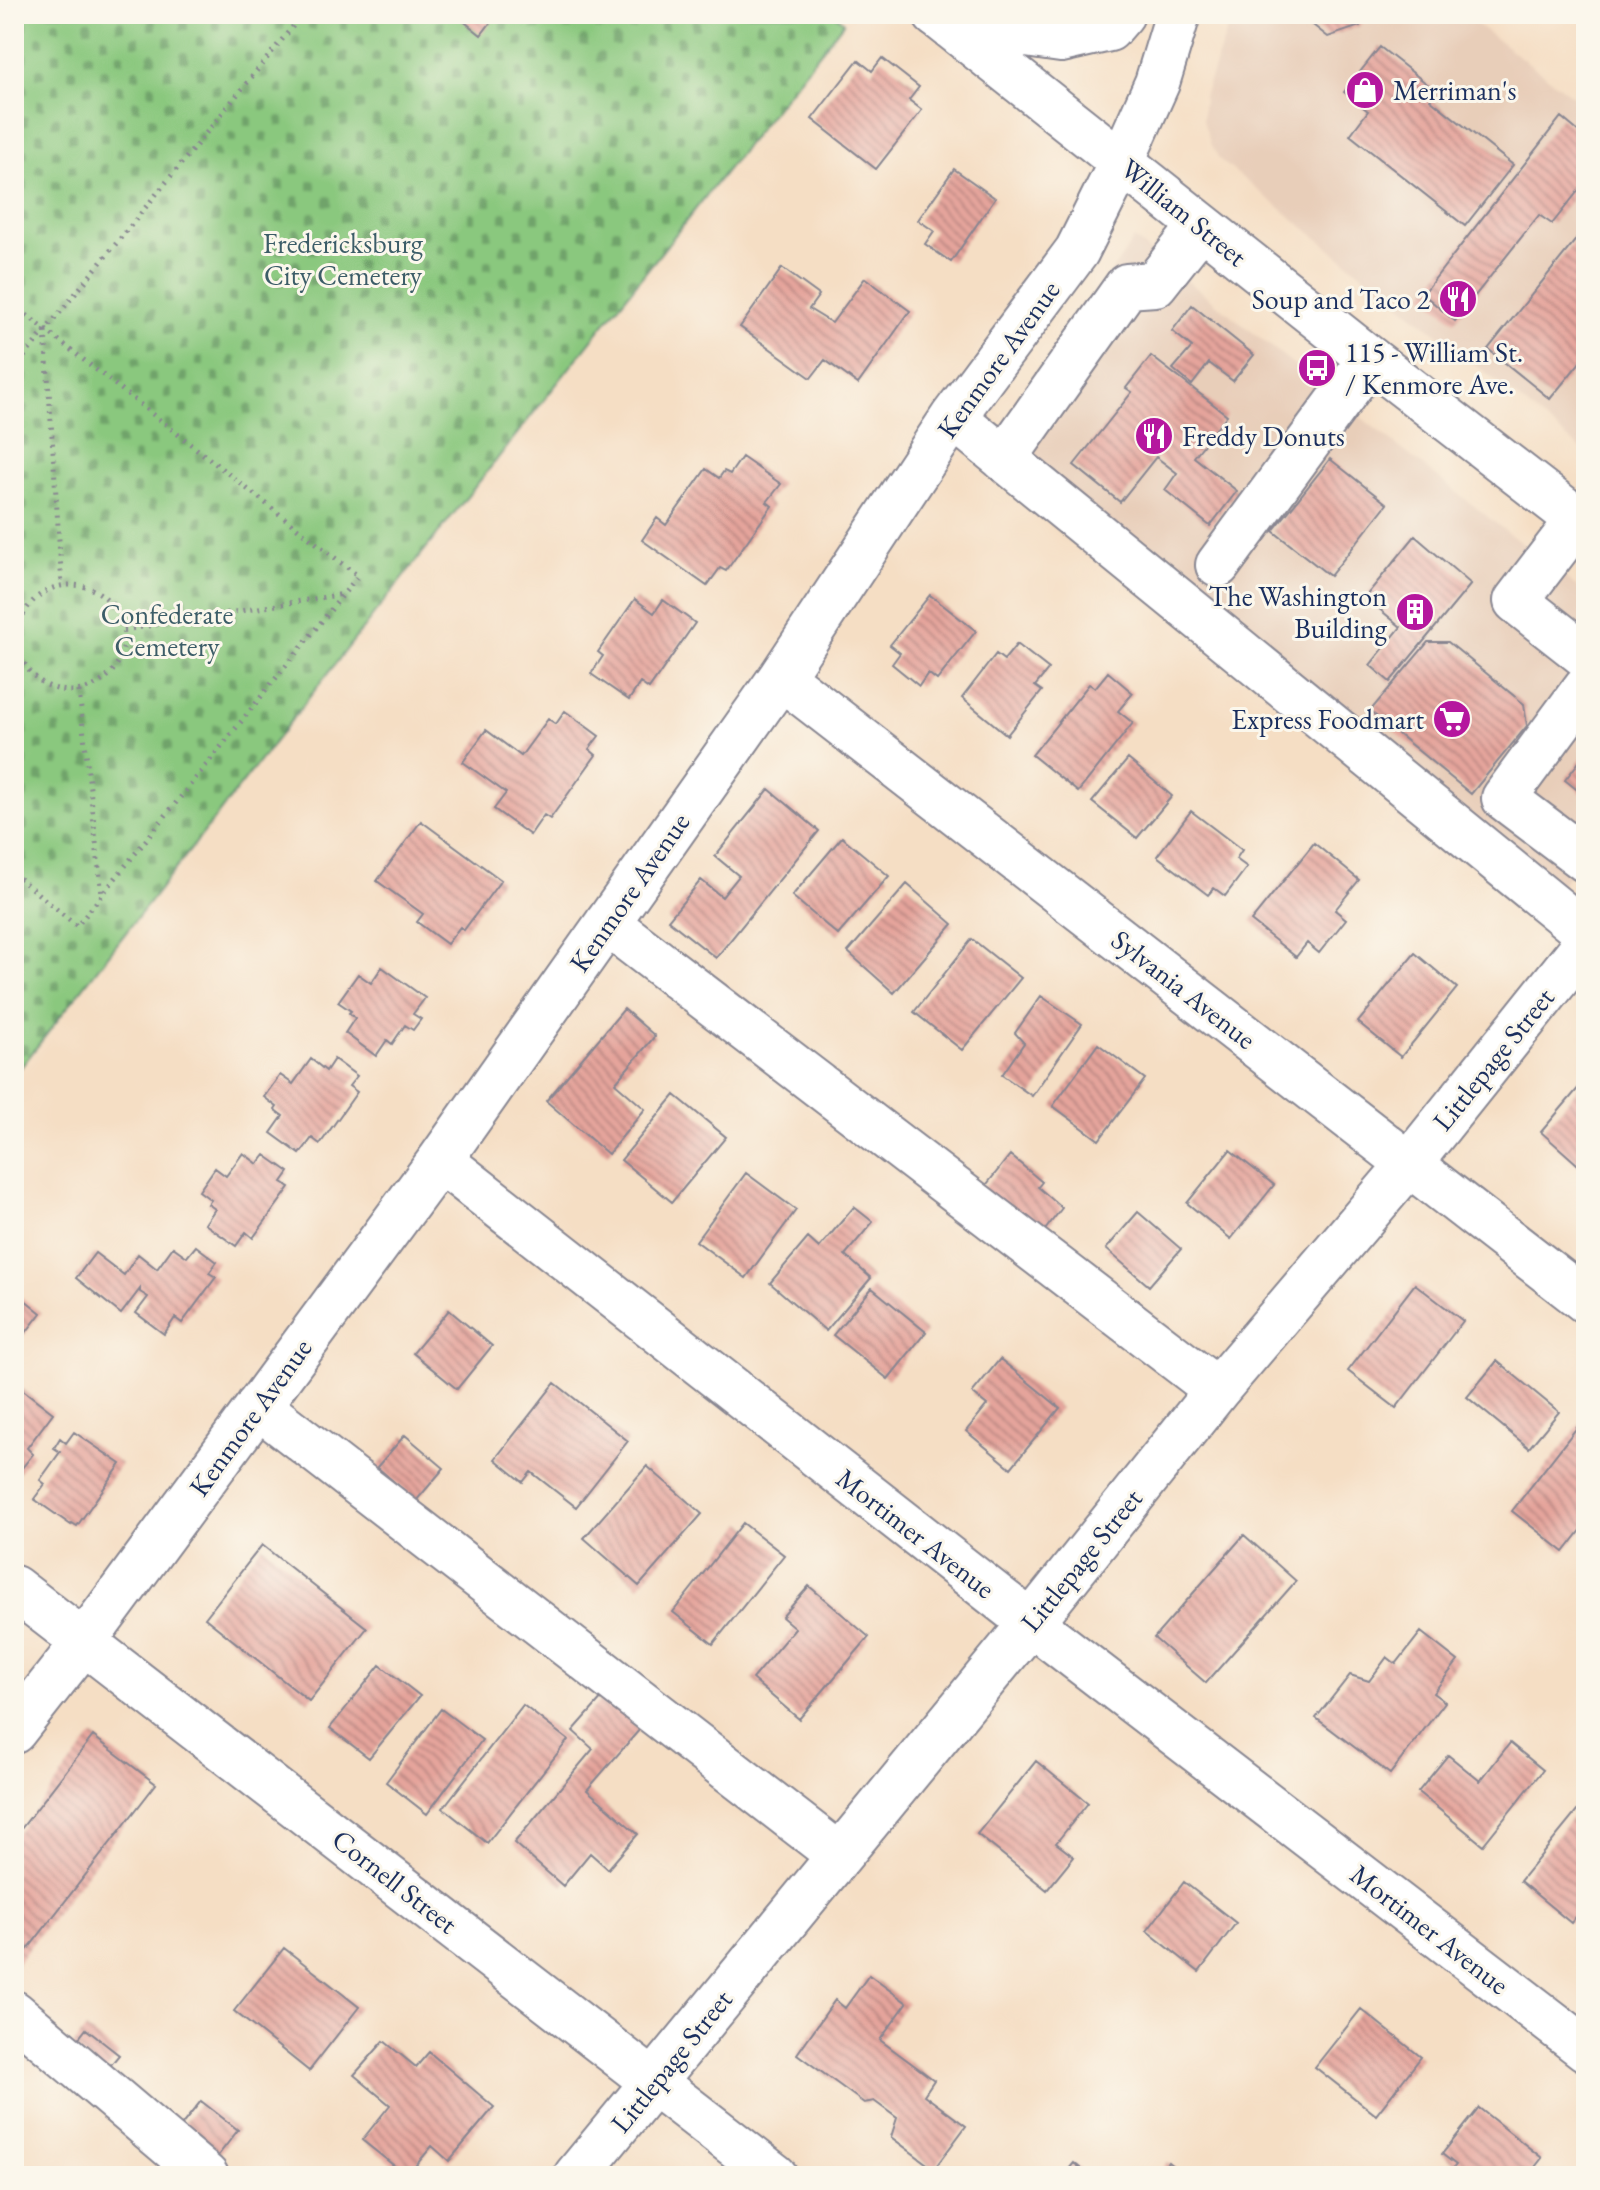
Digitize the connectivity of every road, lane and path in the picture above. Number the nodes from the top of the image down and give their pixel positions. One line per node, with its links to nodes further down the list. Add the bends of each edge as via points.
1 (303, 14): 8 (path)
2 (936, 14): 3 (street, via 1061,40 1109,29); 5 (street, William Street)
3 (1122, 14)
4 (1178, 14): 5 (street, Kenmore Avenue, via 1157,83)
5 (1122, 161): 6 (street, William Street); 11 (street, Kenmore Avenue, via 1077,251)
6 (1201, 226): 9 (street, William Street); 12 (street, via 1155,284 1127,286)
7 (14, 305): 8 (path)
8 (45, 329): 10 (path); 15 (path); 16 (path, via 358,576)
9 (1370, 359): 13 (street, William Street); 14 (street)
10 (14, 369)
11 (953, 417): 12 (street); 20 (street, Kenmore Avenue)
12 (1004, 459): 27 (street)
13 (1582, 523): 19 (street, via 1516,601)
14 (1218, 565)
15 (62, 585): 17 (path, via 95,590 119,614); 18 (path, via 31,603 21,619)
16 (344, 594): 17 (path); 25 (path)
17 (124, 630): 22 (path, via 118,663 108,676)
18 (16, 645): 22 (path, via 43,684)
19 (1586, 656)
20 (781, 677): 26 (street, Kenmore Avenue); 30 (street, Sylvania Avenue)
21 (1586, 687): 23 (street, via 1504,798)
22 (79, 691): 25 (path)
23 (1586, 860)
24 (14, 874): 25 (path, via 77,926)
25 (102, 895)
26 (607, 923): 29 (street, Kenmore Avenue); 32 (street)
27 (1586, 933)
28 (1586, 943): 30 (street, Littlepage Street)
29 (440, 1160): 33 (street, Kenmore Avenue); 35 (street, Mortimer Avenue)
30 (1410, 1163): 31 (street, Sylvania Avenue); 32 (street, Littlepage Street)
31 (1586, 1301)
32 (1217, 1390): 35 (street, Littlepage Street)
33 (258, 1406): 36 (street, Kenmore Avenue); 38 (street)
34 (14, 1588): 36 (street, Cornell Street)
35 (1031, 1623): 38 (street, Littlepage Street); 40 (street, Mortimer Avenue)
36 (84, 1642): 37 (street, Kenmore Avenue); 41 (street, Cornell Street)
37 (14, 1731)
38 (839, 1855): 41 (street, Littlepage Street)
39 (14, 2013): 42 (street)
40 (1586, 2049)
41 (655, 2082): 43 (street, Littlepage Street); 44 (street, Cornell Street)
42 (206, 2176)
43 (576, 2176)
44 (775, 2176)

